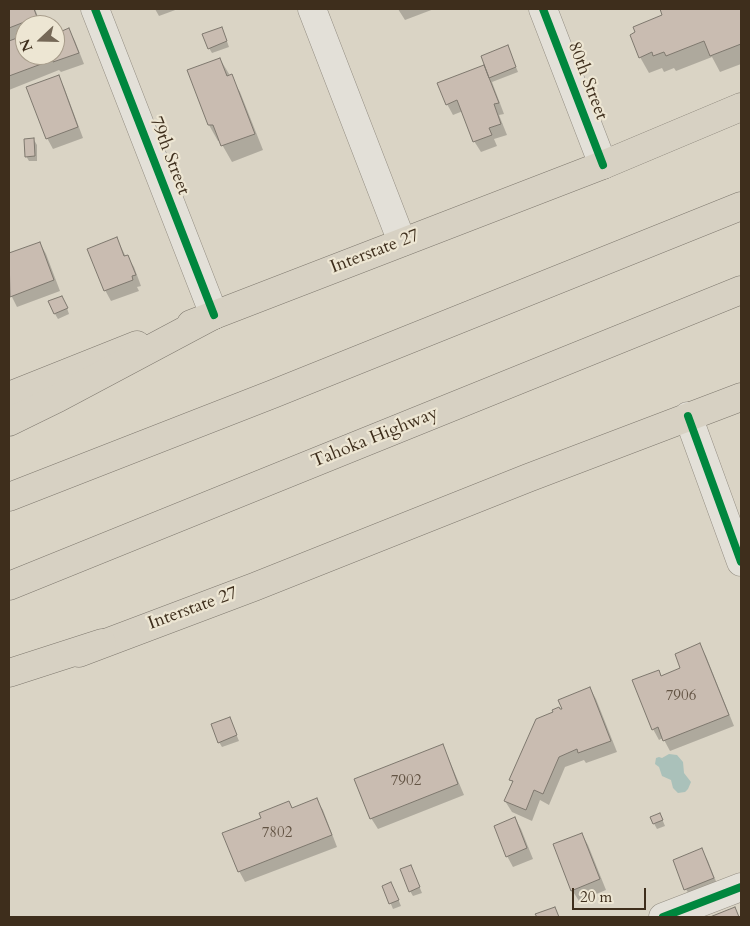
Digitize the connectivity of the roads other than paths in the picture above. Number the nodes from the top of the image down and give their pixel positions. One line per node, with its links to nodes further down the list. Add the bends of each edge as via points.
1 (95, 9): 9 (street, 79th Street)
2 (312, 9): 7 (street)
3 (543, 9): 5 (street, 80th Street)
4 (741, 107): 5 (main road, Interstate 27)
5 (603, 165): 7 (main road, Interstate 27)
6 (741, 206): 14 (main road)
7 (402, 242): 9 (main road, Interstate 27)
8 (741, 290): 16 (main road, Tahoka Highway)
9 (214, 315): 10 (main road, Interstate 27); 13 (main road)
10 (9, 396)
11 (741, 397): 12 (main road, Interstate 27)
12 (688, 416): 15 (street); 17 (main road, Interstate 27, via 262,584)
13 (9, 422)
14 (9, 497)
15 (741, 562)
16 (9, 586)
17 (102, 643): 18 (main road); 19 (main road, Interstate 27)
18 (9, 673)
19 (9, 683)
20 (741, 887): 21 (street)
21 (663, 917)

